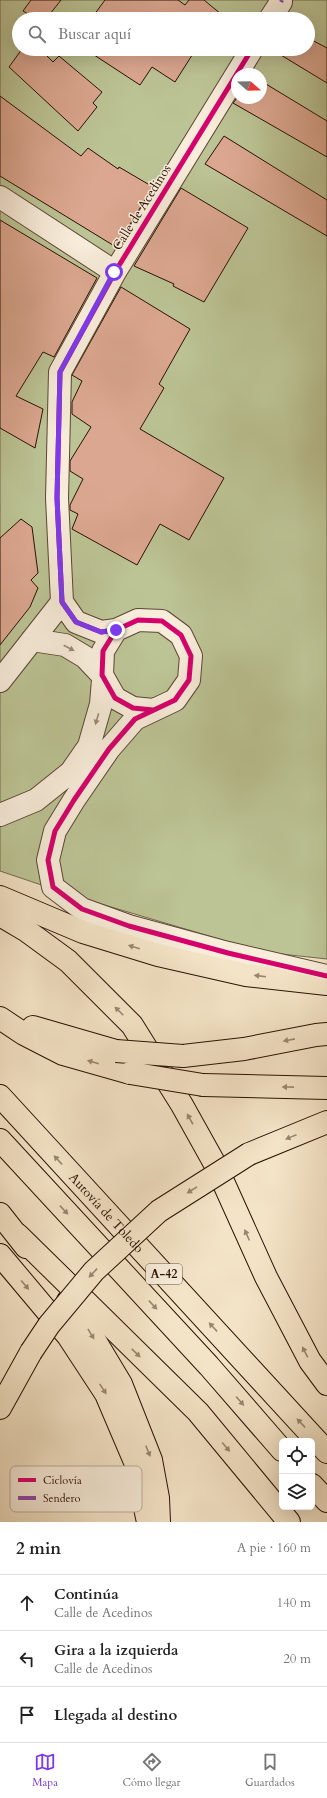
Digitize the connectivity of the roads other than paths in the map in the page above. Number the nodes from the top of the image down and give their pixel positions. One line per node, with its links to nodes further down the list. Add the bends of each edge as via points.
1 (248, 56): 3 (street, Calle de Acedinos)
2 (0, 197): 3 (street, Calle de Acedinos)
3 (114, 272): 4 (street, Calle de Acedinos, via 60,372 57,498)
4 (62, 602): 5 (street, via 76,622 101,632); 6 (street)
5 (116, 630): 7 (street, via 103,651); 9 (street, via 138,620 162,621 181,635 192,656 189,680 175,700)
6 (32, 640): 7 (street, one-way to 7, via 65,645 85,657); 8 (street)
7 (103, 678): 9 (street, via 115,698 133,708); 10 (street, one-way to 10, via 102,704 89,746 71,772 36,800)
8 (0, 681)
9 (154, 710): 13 (street, via 135,719 109,749 55,831 48,860 53,886 82,909 130,926 228,953)
10 (0, 815)
11 (0, 897): 14 (highway, one-way to 11, via 246,974 158,955 83,932)
12 (0, 914): 25 (highway, one-way to 12, via 310,1361 273,1291 216,1166 132,1024 68,961)
13 (327, 976)
14 (327, 984)
15 (0, 1012): 17 (highway, one-way to 15, bridge, via 244,1049 183,1056 116,1051 26,1026)
16 (0, 1018): 18 (highway, one-way to 16, bridge, via 204,1085 130,1072 63,1054)
17 (327, 1034)
18 (327, 1088)
19 (0, 1096): 28 (highway, Autovía de Toledo / A-42, one-way to 19)
20 (327, 1122): 26 (highway, one-way to 26, bridge, via 249,1154 159,1211 94,1271 49,1325)
21 (0, 1140): 27 (highway, A-42, one-way to 27, via 209,1366)
22 (0, 1214): 23 (highway)
23 (18, 1235): 34 (highway, one-way to 34, via 85,1324 121,1384 151,1460 158,1498); 35 (highway, one-way to 35, via 198,1412)
24 (0, 1255): 29 (highway, one-way to 29, via 68,1336 106,1394)
25 (327, 1384)
26 (0, 1408)
27 (279, 1447)
28 (327, 1452)
29 (136, 1466)
30 (315, 1488): 32 (highway)
31 (142, 1494): 33 (highway, one-way to 33)
32 (327, 1501)
33 (148, 1522)
34 (159, 1522)
35 (289, 1522)

